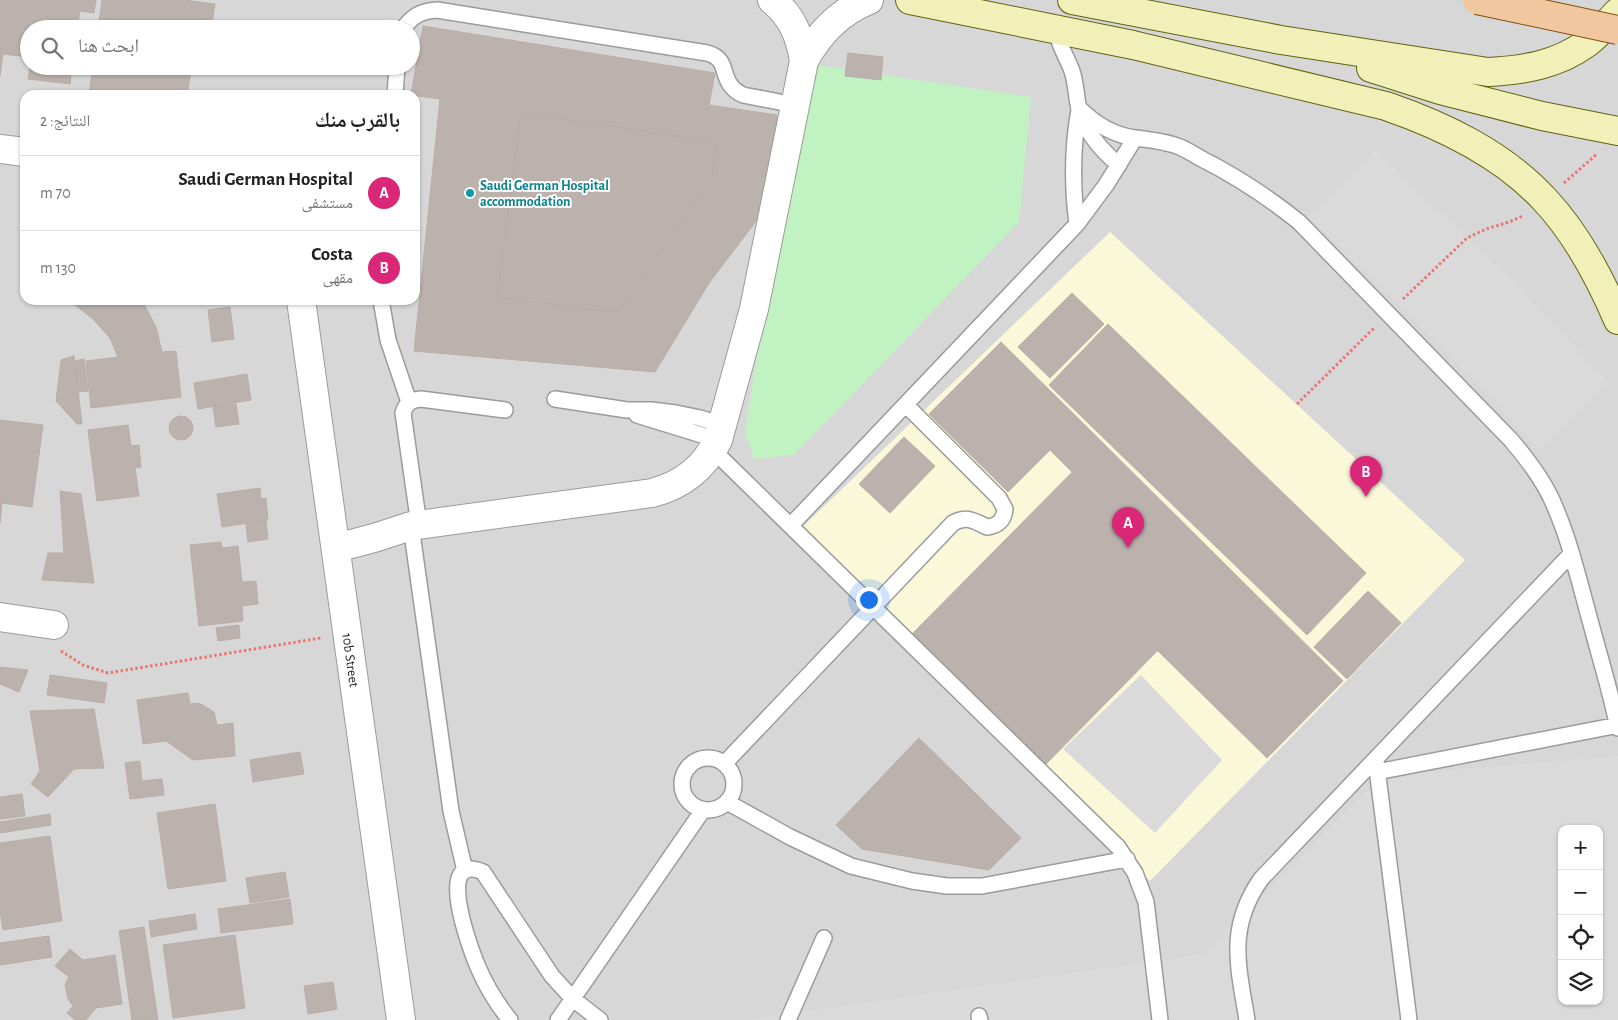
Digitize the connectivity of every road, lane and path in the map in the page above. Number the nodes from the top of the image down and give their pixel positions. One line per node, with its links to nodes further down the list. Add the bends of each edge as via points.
1 (772, 0): 11 (street, via 797,32)
2 (869, 0): 11 (street, via 841,15 827,27)
3 (910, 0): 9 (main road)
4 (1072, 0): 10 (main road)
5 (1477, 0): 8 (main road, bridge)
6 (1618, 12): 10 (main road, via 1588,42 1554,60 1518,70 1488,72)
7 (409, 20): 14 (lane, via 417,14 437,10 707,53 720,60 727,81 736,92)
8 (1618, 30)
9 (1057, 31): 15 (lane, via 1057,38 1072,70); 22 (main road, via 1133,45 1394,109 1443,128 1484,151)
10 (1281, 40): 16 (main road, via 1440,90)
11 (804, 61): 14 (street)
12 (396, 75): 13 (lane)
13 (395, 90)
14 (795, 105): 33 (street, via 754,309)
15 (1079, 108): 17 (lane, via 1105,129); 21 (lane, via 1093,138); 23 (lane, via 1073,154)
16 (1618, 131)
17 (1134, 138): 21 (lane); 26 (lane, via 1150,138 1182,148 1258,190 1299,222)
18 (0, 149): 19 (street)
19 (20, 151)
20 (1600, 151): 22 (path)
21 (1119, 165): 23 (lane)
22 (1545, 200): 26 (path, via 1522,216 1467,238); 27 (main road, via 1590,263)
23 (1077, 224): 31 (lane)
24 (302, 305): 36 (street, 10b Street)
25 (382, 305): 29 (lane, via 388,340)
26 (1388, 314): 30 (path); 37 (lane, via 1529,461 1555,506)
27 (1618, 320)
28 (555, 399): 33 (lane, via 700,418)
29 (409, 402): 32 (lane, via 421,399); 35 (lane, via 403,413)
30 (1298, 404)
31 (906, 405): 34 (lane); 38 (lane, via 999,498 1005,515 998,524 987,527 964,518 952,523)
32 (505, 410)
33 (718, 438): 34 (lane); 35 (street, via 698,470 671,487 652,493)
34 (791, 525): 38 (lane)
35 (415, 526): 36 (street, via 372,523); 48 (lane, via 451,811)
36 (334, 535): 41 (street, 10b Street)
37 (1571, 554): 42 (lane); 44 (lane)
38 (873, 606): 43 (lane); 47 (lane, via 1108,835)
39 (0, 617): 40 (street)
40 (47, 624): 41 (path, via 48,637 71,659 108,673)
41 (347, 633): 51 (street, 10b Street)
42 (1618, 726): 44 (lane)
43 (724, 764): 45 (lane, via 730,770 734,786); 46 (lane, via 708,758 686,770 682,786 684,794 695,807)
44 (1376, 766): 57 (lane, via 1261,879 1252,892 1240,920 1237,950); 58 (lane)
45 (727, 802): 46 (lane, via 712,810); 47 (lane, via 851,866 912,881 982,886)
46 (704, 810): 50 (lane)
47 (1127, 860): 56 (lane, via 1146,902)
48 (465, 871): 50 (lane, via 483,872 552,976); 52 (lane, via 457,880 456,893 470,945 489,988)
49 (824, 938): 55 (lane)
50 (574, 999): 53 (lane); 54 (lane)
51 (401, 1020)
52 (510, 1020)
53 (558, 1020)
54 (600, 1020)
55 (788, 1020)
56 (1160, 1020)
57 (1247, 1020)
58 (1409, 1020)

